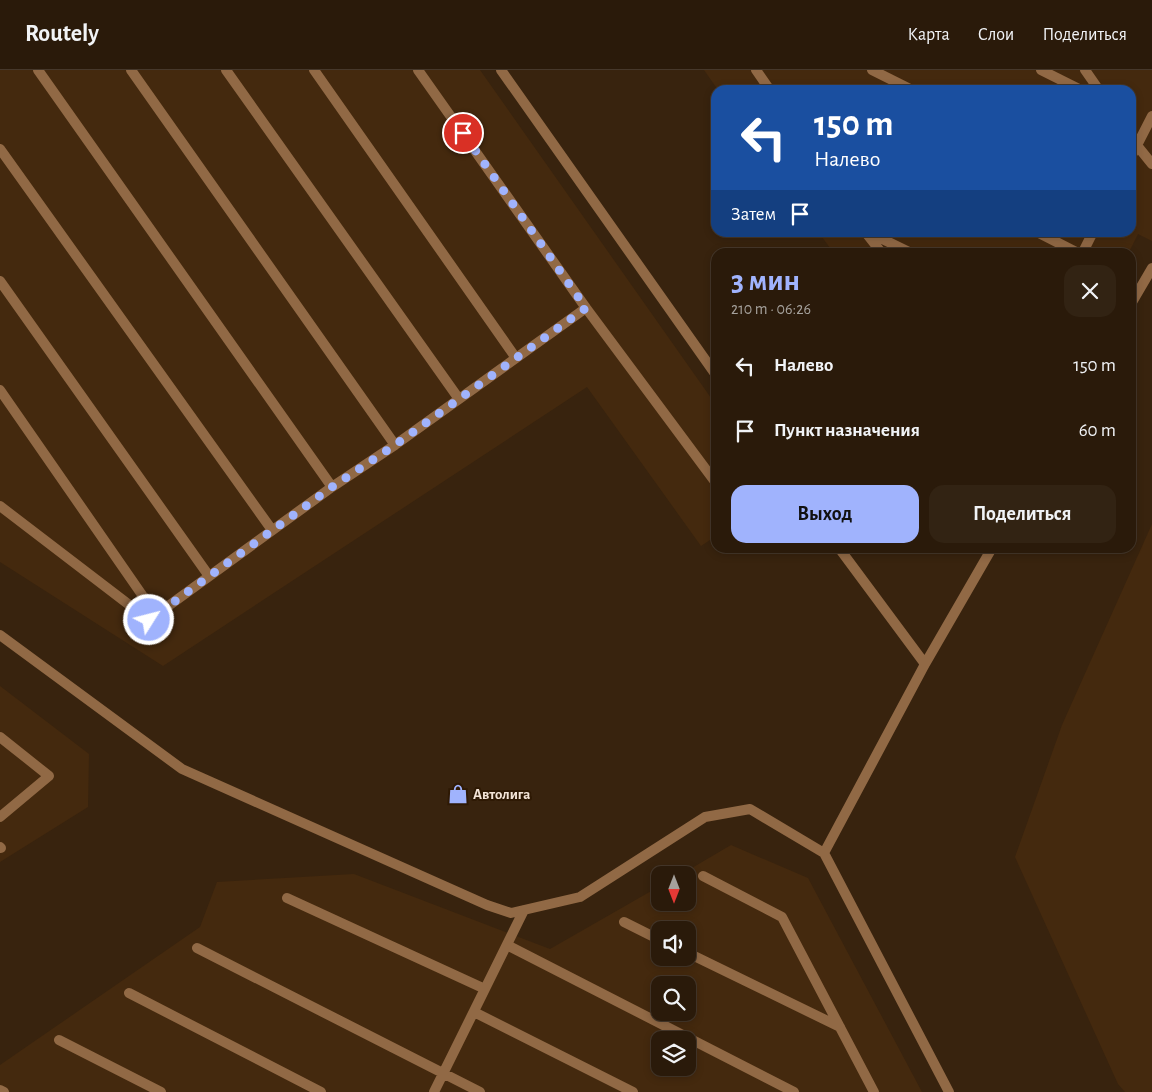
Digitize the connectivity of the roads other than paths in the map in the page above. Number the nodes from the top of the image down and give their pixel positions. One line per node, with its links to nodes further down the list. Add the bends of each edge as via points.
1 (38, 70): 36 (lane)
2 (131, 70): 34 (lane)
3 (226, 70): 33 (lane)
4 (314, 70): 30 (lane)
5 (418, 70): 29 (lane)
6 (501, 70): 31 (lane)
7 (756, 70): 11 (lane)
8 (872, 70): 12 (lane)
9 (1041, 70): 13 (lane)
10 (1085, 70): 14 (lane)
11 (766, 85)
12 (902, 85)
13 (1071, 85)
14 (1096, 85)
15 (1152, 116): 16 (lane)
16 (1136, 139)
17 (1136, 144): 19 (lane)
18 (0, 150): 38 (lane)
19 (1152, 164)
20 (870, 237): 23 (lane)
21 (878, 237): 24 (lane)
22 (1047, 237): 25 (lane)
23 (878, 248)
24 (901, 248)
25 (1068, 248)
26 (1152, 268): 28 (lane)
27 (0, 281): 41 (lane)
28 (1136, 295)
29 (586, 308): 30 (lane); 35 (lane)
30 (516, 358): 33 (lane)
31 (711, 369)
32 (0, 390): 42 (lane)
33 (459, 399): 34 (lane)
34 (395, 445): 36 (lane)
35 (711, 476)
36 (332, 487): 38 (lane)
37 (0, 506): 42 (lane, via 149,620)
38 (272, 530): 41 (lane)
39 (844, 553): 44 (lane)
40 (989, 553): 44 (lane)
41 (209, 576): 42 (lane)
42 (156, 615)
43 (0, 636): 50 (lane, via 182,769 487,905 511,913)
44 (925, 664): 47 (lane)
45 (0, 737): 46 (lane, via 49,776)
46 (0, 816)
47 (824, 853): 50 (lane, via 750,809 705,817 580,897); 71 (lane)
48 (703, 876): 59 (lane, via 782,917)
49 (287, 898): 56 (lane)
50 (524, 910): 53 (lane)
51 (624, 922): 52 (lane)
52 (651, 936)
53 (507, 945): 56 (lane); 69 (lane)
54 (197, 948): 61 (lane)
55 (696, 957): 59 (lane)
56 (485, 989): 58 (lane)
57 (129, 993): 65 (lane)
58 (474, 1012): 61 (lane); 68 (lane)
59 (840, 1028): 70 (lane)
60 (59, 1040): 64 (lane)
61 (444, 1073): 66 (lane); 67 (lane)
62 (0, 1090): 63 (lane)
63 (4, 1092)
64 (161, 1092)
65 (321, 1092)
66 (434, 1092)
67 (480, 1092)
68 (633, 1092)
69 (794, 1092)
70 (874, 1092)
71 (949, 1092)

